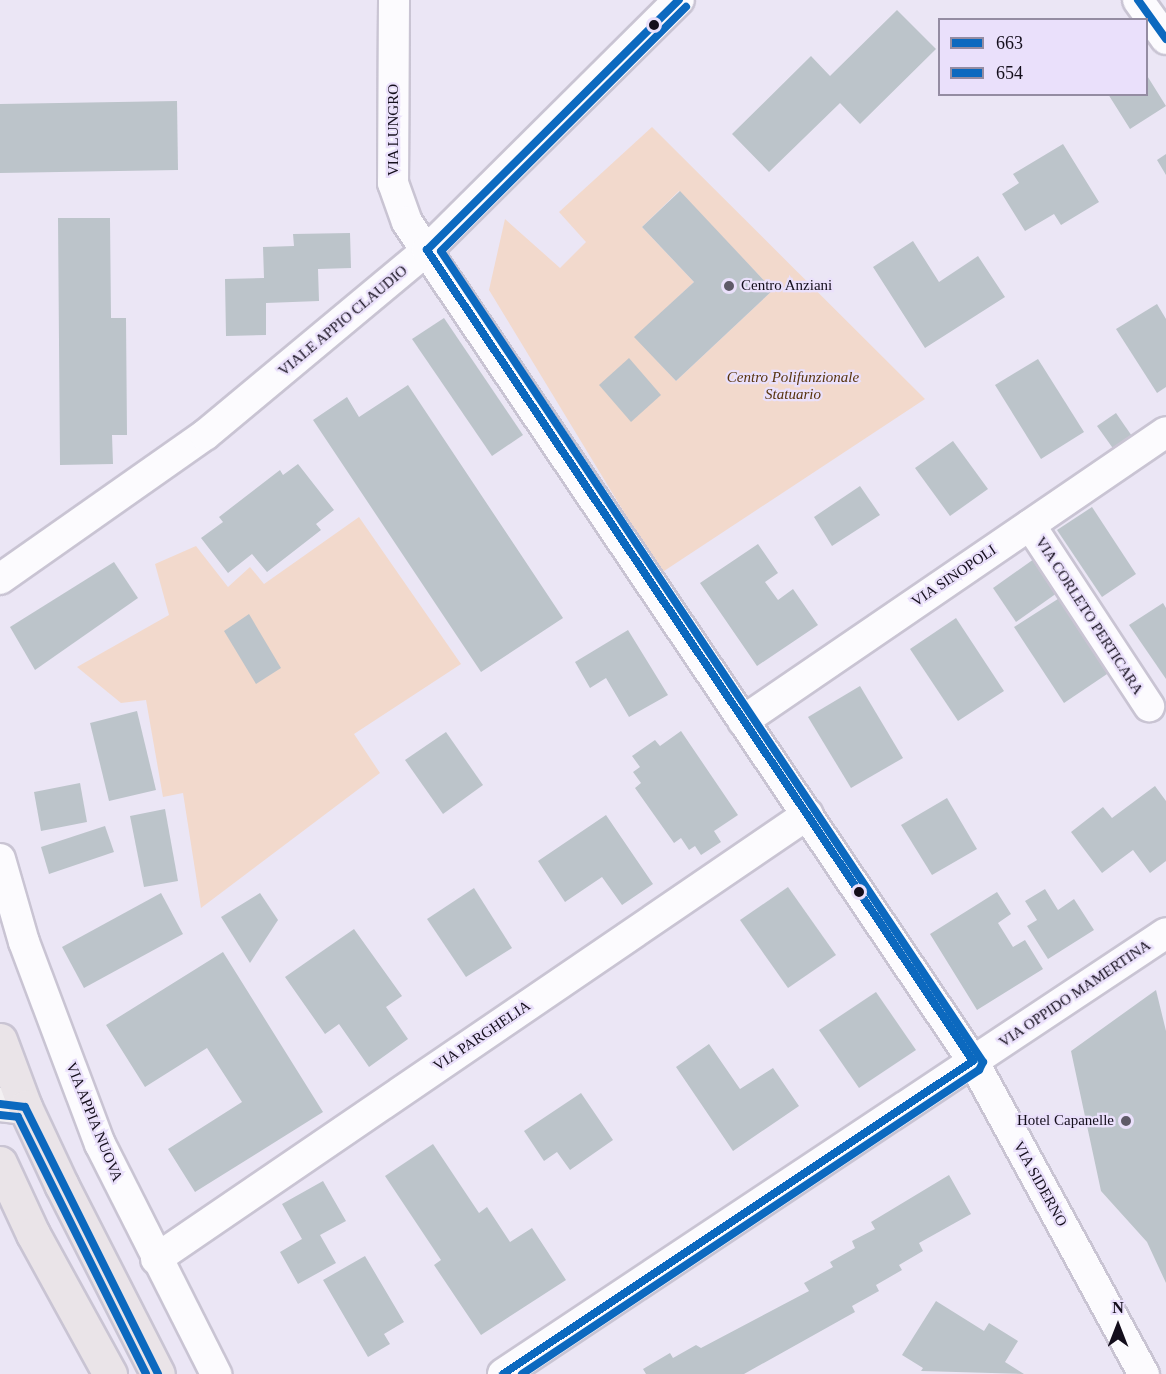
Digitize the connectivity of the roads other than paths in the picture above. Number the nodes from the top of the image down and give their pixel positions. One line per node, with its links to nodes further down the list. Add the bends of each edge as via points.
1 (394, 0): 5 (street, VIA LUNGRO, via 393,183 404,216)
2 (679, 0): 5 (street, VIALE APPIO CLAUDIO)
3 (1138, 0): 4 (street)
4 (1166, 39)
5 (428, 250): 8 (street, VIALE APPIO CLAUDIO, via 205,435); 10 (street, VIA SIDERNO)
6 (1166, 432): 7 (street, VIA SINOPOLI)
7 (1030, 525): 9 (street, VIA CORLETO PERTICARA); 10 (street, VIA SINOPOLI)
8 (0, 579)
9 (1149, 706)
10 (743, 721): 11 (street, VIA SIDERNO)
11 (808, 814): 15 (street, VIA SIDERNO); 18 (street, VIA PARGHELIA)
12 (0, 859): 18 (street, VIA APPIA NUOVA, via 24,942 100,1144)
13 (1166, 933): 15 (street, VIA OPPIDO MAMERTINA)
14 (0, 1040): 16 (main road)
15 (973, 1061): 22 (street, VIA OPPIDO MAMERTINA); 23 (street, VIA SIDERNO)
16 (13, 1106): 20 (main road)
17 (0, 1163): 19 (main road, via 33,1234)
18 (156, 1259): 21 (street, VIA APPIA NUOVA)
19 (110, 1374)
20 (158, 1374)
21 (216, 1374)
22 (503, 1374)
23 (1144, 1374)

